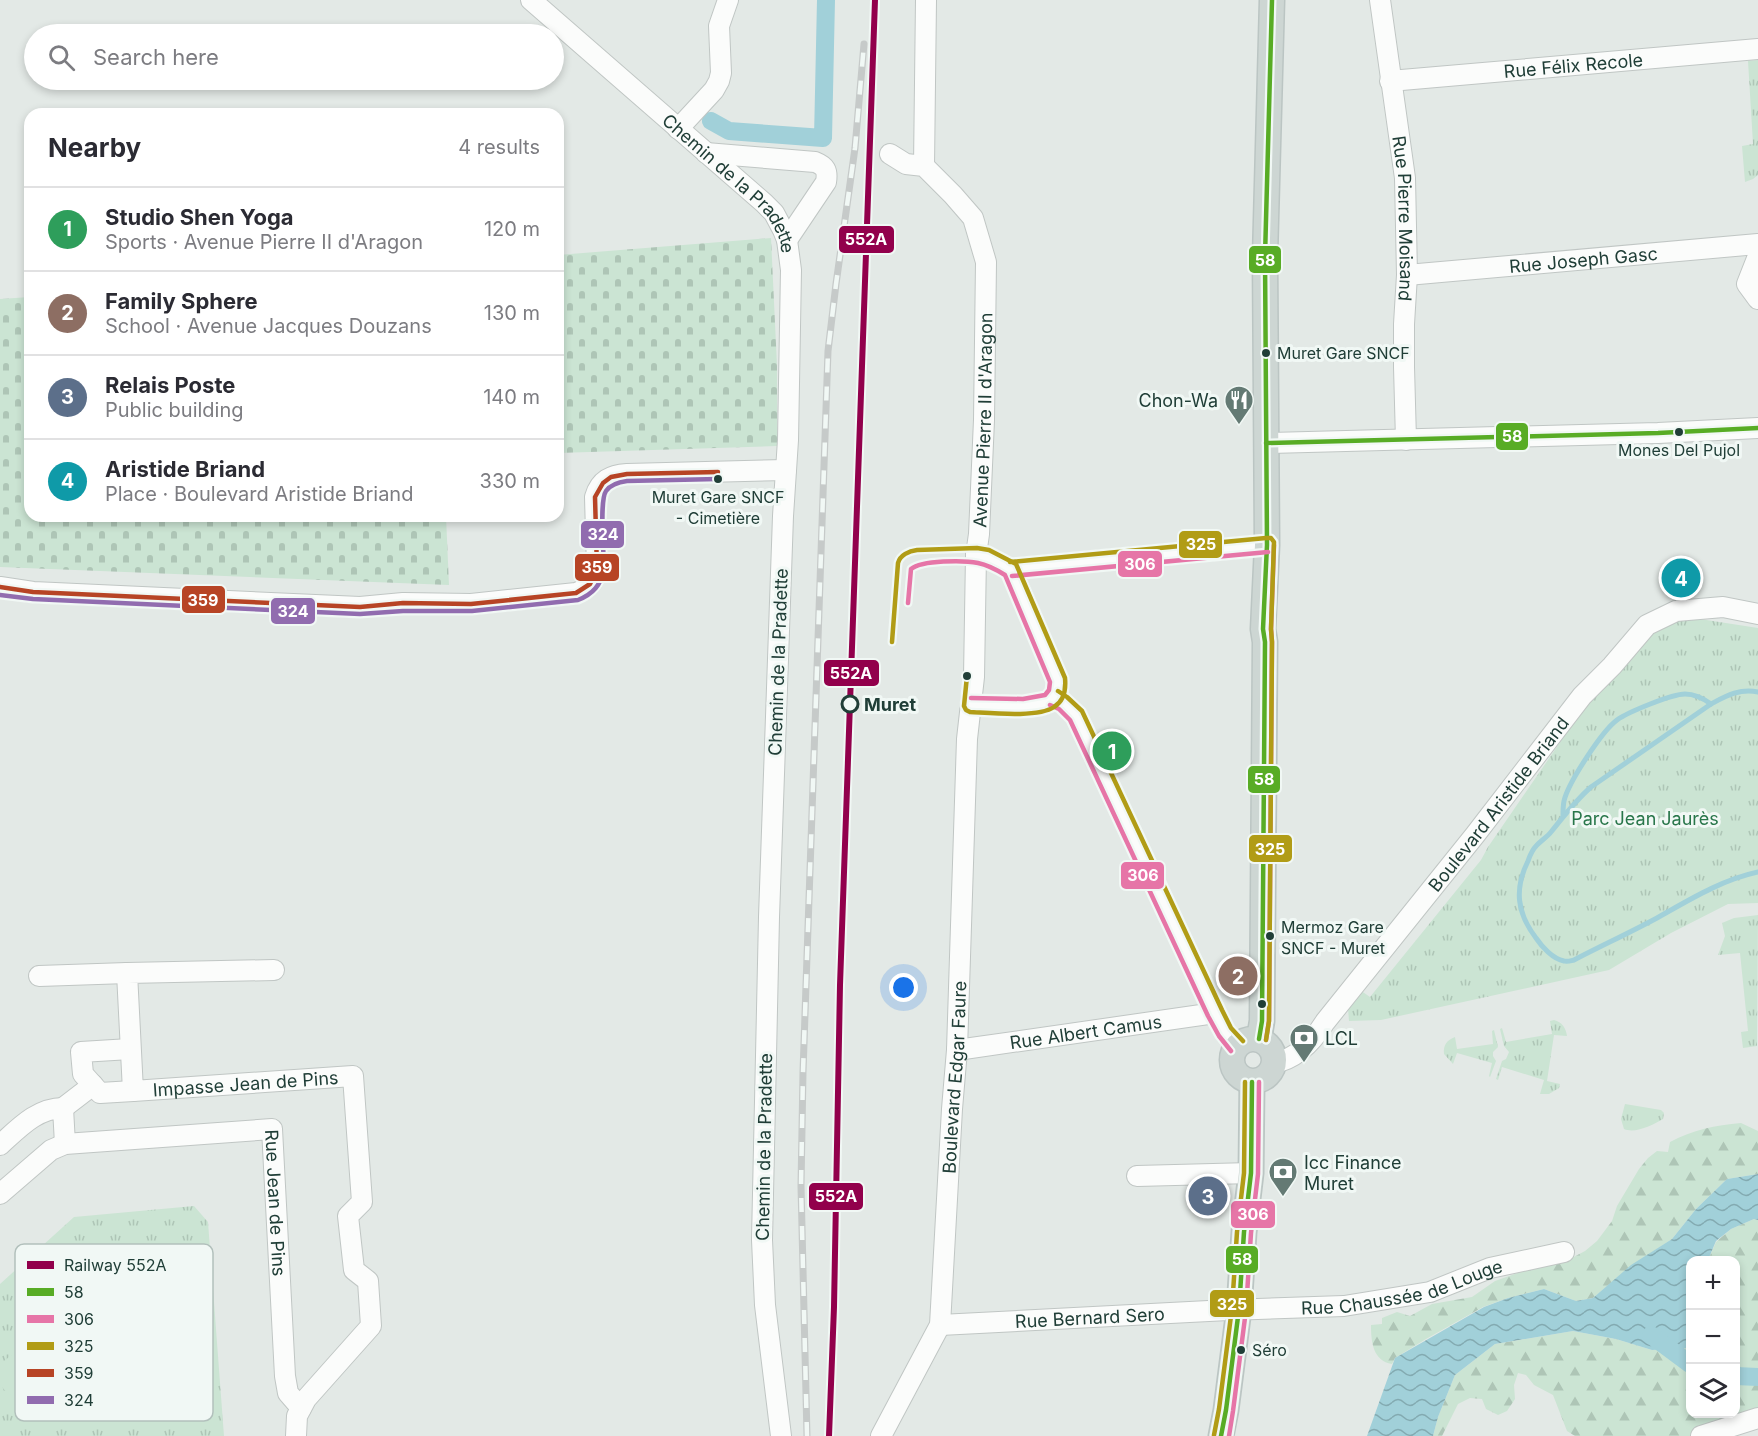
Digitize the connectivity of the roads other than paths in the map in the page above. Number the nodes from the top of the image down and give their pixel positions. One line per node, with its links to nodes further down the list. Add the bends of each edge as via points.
1 (531, 0): 6 (street, Chemin de la Pradette)
2 (728, 0): 10 (street, via 719,26 719,81)
3 (926, 0): 13 (street)
4 (1272, 0): 21 (main road, via 1265,256)
5 (1380, 0): 9 (street, Rue Pierre Moisand)
6 (558, 24)
7 (564, 29): 10 (street, Chemin de la Pradette)
8 (1758, 49): 9 (street, Rue Félix Recole)
9 (1390, 81): 17 (street, Rue Pierre Moisand, via 1405,178)
10 (678, 129): 11 (street, Chemin de la Pradette)
11 (706, 153): 14 (street, Chemin de la Pradette, via 774,213); 14 (street, via 815,162 826,169 826,182)
12 (890, 154): 13 (street, via 906,164)
13 (924, 166): 24 (street, Avenue Pierre II d'Aragon, via 973,218 986,262 984,420)
14 (787, 240): 22 (street, Chemin de la Pradette, via 791,270)
15 (1758, 244): 17 (street, Rue Joseph Gasc)
16 (1758, 256): 18 (street, via 1747,284)
17 (1407, 275): 20 (street, Rue Pierre Moisand)
18 (1758, 300)
19 (1758, 428): 20 (street)
20 (1406, 440): 21 (street)
21 (1266, 443): 23 (main road)
22 (786, 470): 26 (street, via 610,477 600,485 596,496 595,580 576,593 471,604 403,603 360,608 33,592); 53 (street, Chemin de la Pradette, via 769,917 762,1240 765,1305)
23 (1267, 545): 25 (street); 34 (main road, via 1263,629 1262,1021)
24 (976, 555): 25 (street); 29 (street, Boulevard Edgar Faure)
25 (1011, 569): 28 (street, via 1058,681)
26 (0, 587)
27 (1758, 614): 37 (street, Boulevard Aristide Briand, via 1723,607 1676,611 1647,626 1582,696 1315,1039 1285,1061)
28 (1054, 698): 29 (street, via 1041,705); 33 (street, via 1076,715)
29 (971, 705): 36 (street, Boulevard Edgar Faure)
30 (274, 970): 31 (street)
31 (127, 972): 32 (street); 35 (street, Impasse Jean de Pins)
32 (39, 976)
33 (1215, 1013): 34 (street, via 1225,1032); 36 (street, Rue Albert Camus)
34 (1248, 1042): 37 (main road, via 1269,1045); 38 (main road, via 1233,1052 1233,1066 1241,1077)
35 (130, 1049): 39 (street, via 81,1052 83,1074); 40 (street, Impasse Jean de Pins)
36 (957, 1050): 49 (street, Boulevard Edgar Faure)
37 (1274, 1063): 38 (main road, via 1267,1076)
38 (1252, 1082): 44 (main road)
39 (93, 1085): 40 (street, Impasse Jean de Pins, via 100,1093); 41 (street)
40 (133, 1091): 50 (street, Impasse Jean de Pins, via 353,1076 362,1202 348,1216 354,1270 368,1281 371,1326)
41 (63, 1108): 42 (street); 43 (street, via 50,1108 28,1120)
42 (65, 1144): 46 (street, Rue Jean de Pins, via 51,1150); 50 (street, Rue Jean de Pins, via 272,1129 285,1376 288,1393)
43 (0, 1145)
44 (1251, 1173): 45 (street); 48 (main road)
45 (1137, 1176)
46 (0, 1194)
47 (1564, 1252): 48 (street, Rue Chaussée de Louge, via 1490,1268 1430,1292 1344,1306)
48 (1239, 1309): 49 (street, Rue Bernard Sero); 55 (main road); 56 (main road, via 1246,1351)
49 (939, 1325): 54 (street, Boulevard Edgar Faure)
50 (301, 1408): 52 (street, Impasse Jean de Pins)
51 (1758, 1418): 57 (street)
52 (296, 1436)
53 (781, 1436)
54 (881, 1436)
55 (1221, 1436)
56 (1234, 1436)
57 (1701, 1436)

